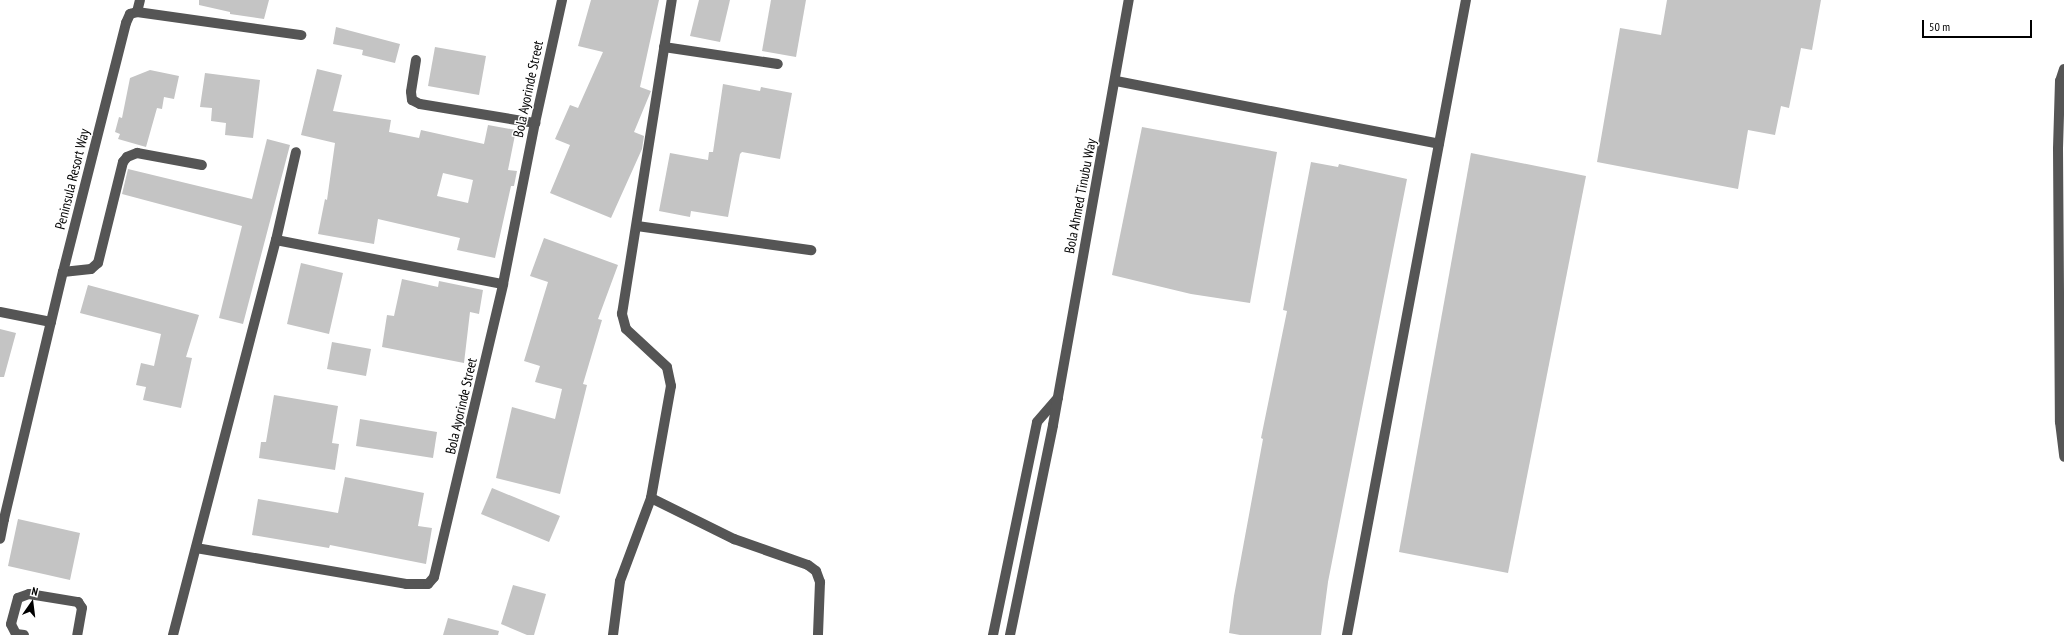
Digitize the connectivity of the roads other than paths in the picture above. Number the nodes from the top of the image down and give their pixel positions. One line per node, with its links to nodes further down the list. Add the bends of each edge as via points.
1 (140, 0): 6 (street)
2 (562, 0): 13 (street, Bola Ayorinde Street)
3 (672, 0): 8 (street)
4 (1129, 0): 12 (street, Bola Ahmed Tinubu Way)
5 (1466, 0): 14 (street)
6 (137, 12): 7 (street); 20 (street, Peninsula Resort Way, via 130,14 126,23)
7 (302, 35)
8 (664, 47): 10 (street); 17 (street)
9 (416, 60): 13 (street, via 412,100 420,104)
10 (778, 64)
11 (2064, 69): 25 (street, via 2060,81 2058,149 2060,422)
12 (1116, 81): 14 (street); 24 (street, Bola Ahmed Tinubu Way)
13 (535, 123): 21 (street, Bola Ayorinde Street)
14 (1439, 144): 37 (street)
15 (296, 152): 18 (street)
16 (202, 165): 20 (street, via 137,153 127,157 123,162 98,263 90,269)
17 (638, 226): 19 (street); 26 (street, via 622,314 626,329 667,367 671,386)
18 (276, 240): 21 (street); 29 (street)
19 (811, 250)
20 (63, 272): 23 (street, Peninsula Resort Way)
21 (503, 284): 29 (street, Bola Ayorinde Street, via 440,557 434,577 428,584 406,584)
22 (0, 312): 23 (street)
23 (51, 322): 27 (street, Peninsula Resort Way)
24 (1058, 398): 35 (street, via 1037,422); 36 (street, Bola Ahmed Tinubu Way)
25 (2064, 457)
26 (651, 498): 33 (street, via 620,582); 34 (street, via 734,538 808,565 816,571 820,582)
27 (2, 519): 28 (street, Peninsula Resort Way)
28 (0, 539)
29 (196, 548): 32 (street)
30 (18, 634): 31 (street, via 11,624 18,598 29,594 78,602 82,608)
31 (77, 635)
32 (173, 635)
33 (613, 635)
34 (818, 635)
35 (993, 635)
36 (1010, 635)
37 (1347, 635)

